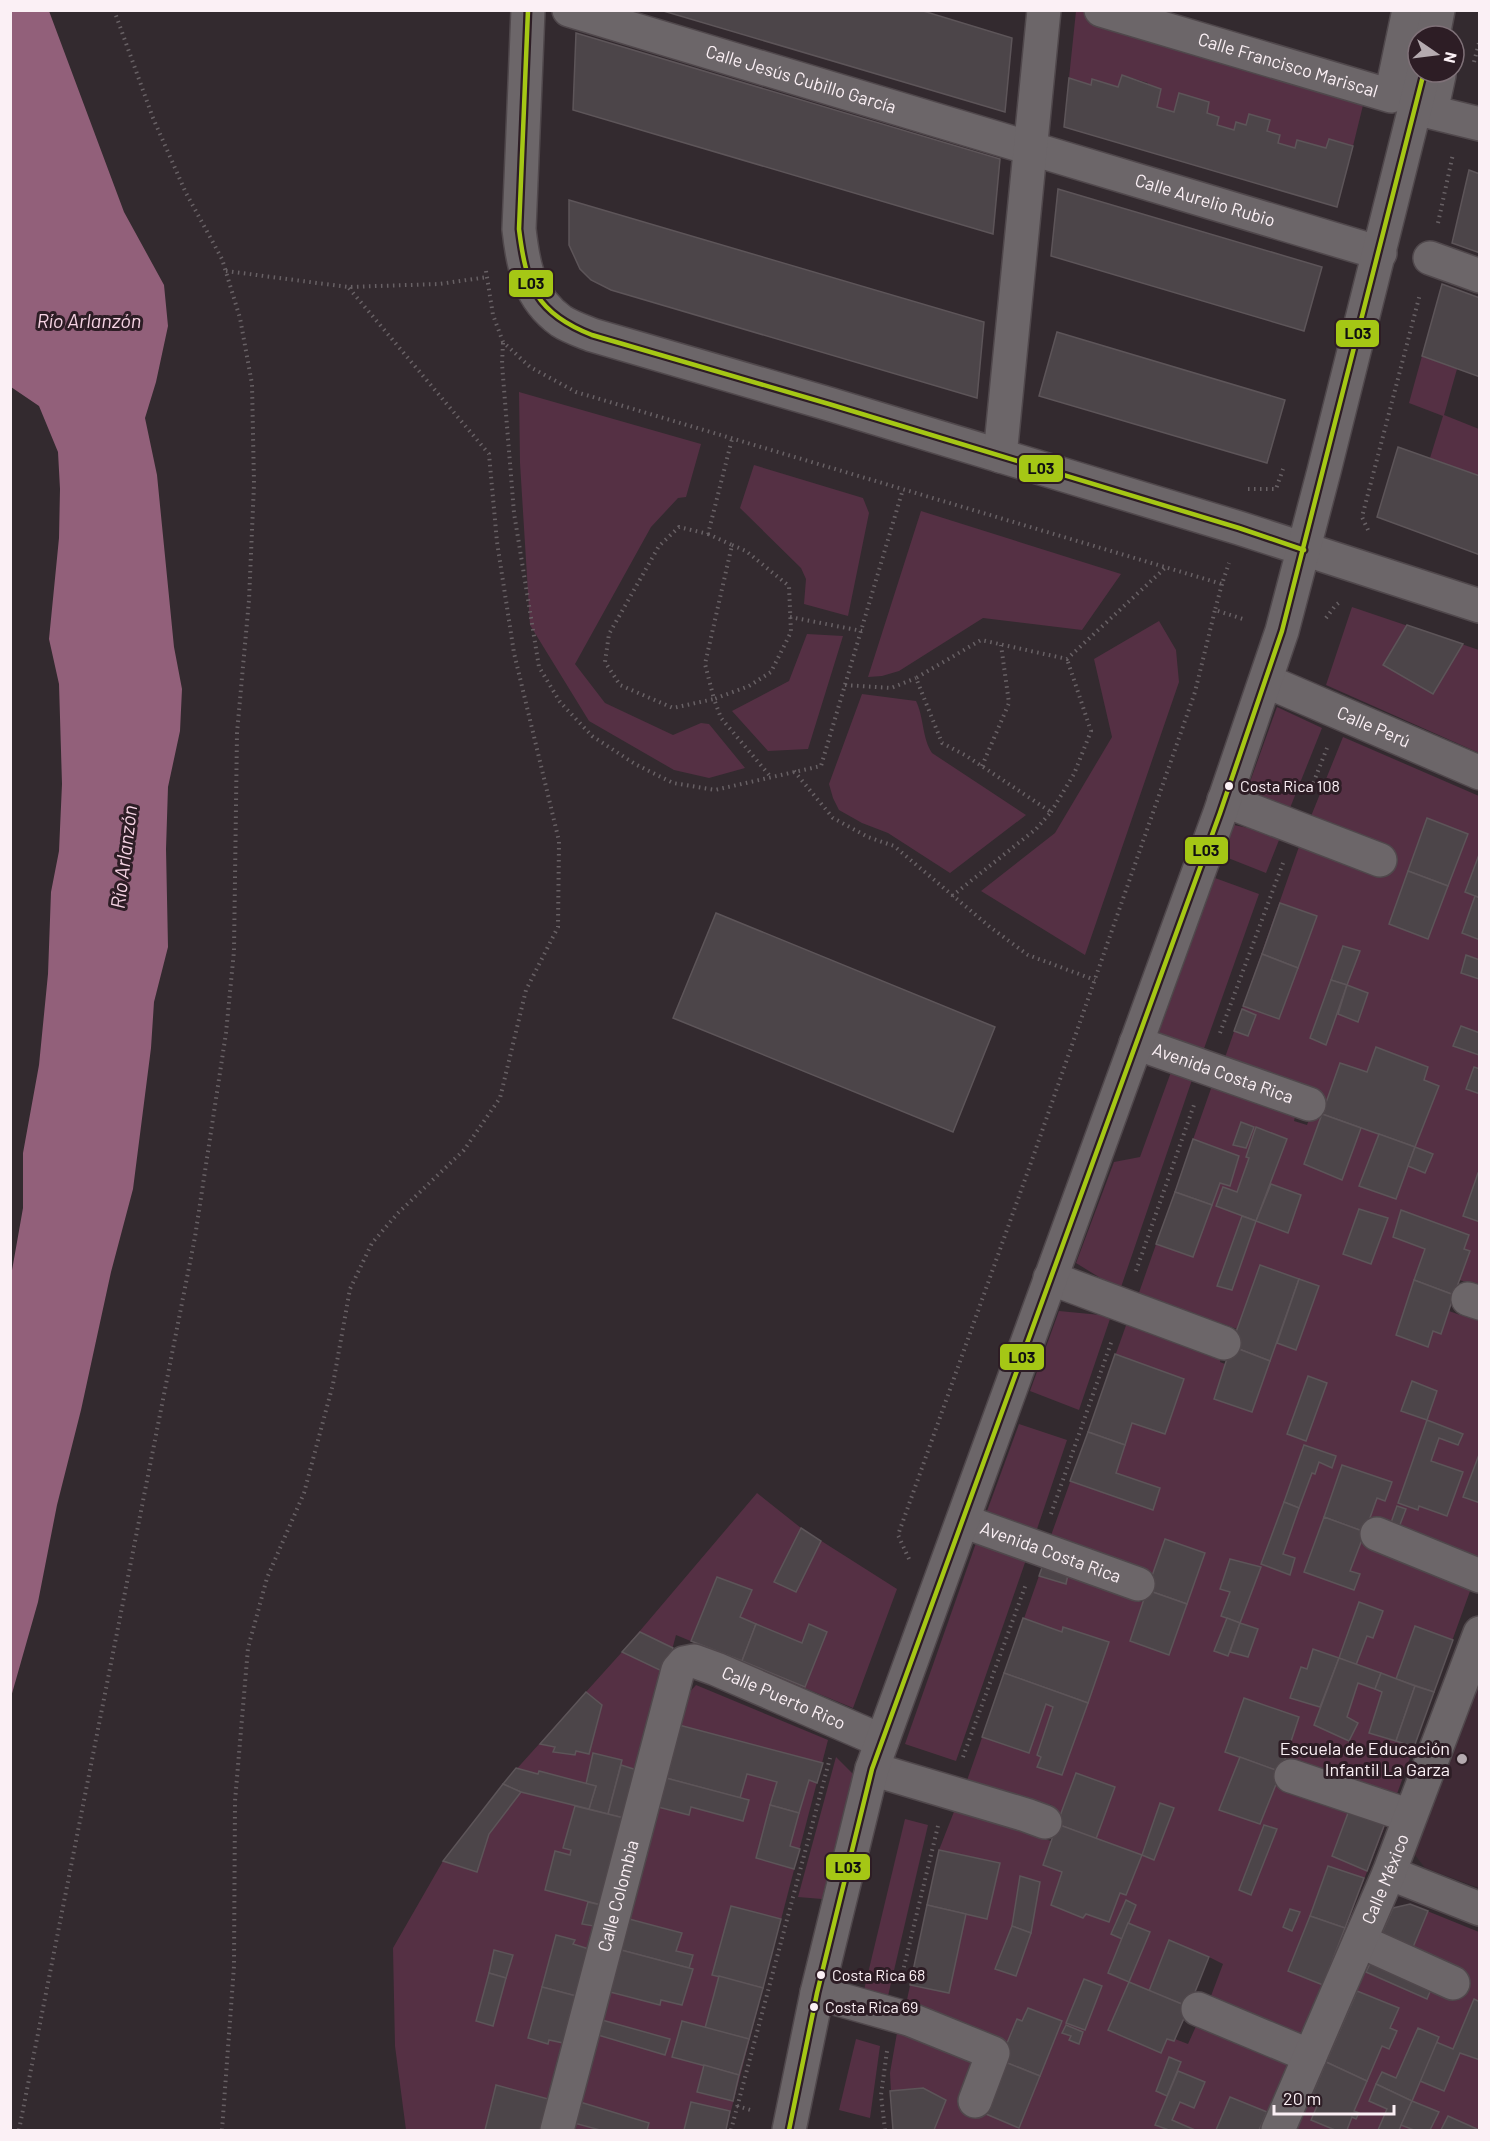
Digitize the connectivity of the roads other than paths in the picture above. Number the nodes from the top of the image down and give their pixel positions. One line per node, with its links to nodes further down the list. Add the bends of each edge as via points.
1 (528, 10): 13 (street, via 519,229 523,263 538,298 562,321 592,335)
2 (569, 10): 9 (street, Calle Jesús Cubillo García)
3 (1044, 10): 9 (street)
4 (1101, 10): 5 (street, Calle Francisco Mariscal, via 1391,96)
5 (1409, 10)
6 (1421, 84): 10 (street, Avenida Costa Rica)
7 (1437, 84): 8 (street, via 1431,112)
8 (1470, 122)
9 (1030, 149): 10 (street, Calle Aurelio Rubio); 13 (street)
10 (1380, 253): 14 (street, Avenida Costa Rica)
11 (1430, 258): 12 (street)
12 (1479, 276)
13 (1000, 456): 14 (street)
14 (1304, 550): 15 (street); 16 (street, Avenida Costa Rica)
15 (1479, 606)
16 (1266, 681): 17 (street, Calle Perú); 18 (street, Avenida Costa Rica)
17 (1479, 773)
18 (1224, 800): 19 (street); 20 (street, Avenida Costa Rica)
19 (1380, 860)
20 (1136, 1042): 21 (street, Avenida Costa Rica); 22 (street, Avenida Costa Rica)
21 (1308, 1104)
22 (1050, 1278): 23 (street); 24 (street, Avenida Costa Rica)
23 (1224, 1343)
24 (963, 1521): 27 (street, Avenida Costa Rica); 30 (street, Avenida Costa Rica)
25 (1377, 1534): 26 (street)
26 (1479, 1576)
27 (1138, 1584)
28 (1479, 1633): 32 (street, Calle México)
29 (684, 1663): 30 (street, Calle Puerto Rico, via 694,1661 840,1723); 42 (street, Calle Colombia, via 678,1670)
30 (877, 1755): 33 (street, via 950,1793); 38 (street, Avenida Costa Rica)
31 (1291, 1776): 32 (street, Calle México)
32 (1410, 1816): 34 (street, Calle México)
33 (1045, 1822)
34 (1389, 1873): 35 (street); 36 (street, Calle México)
35 (1479, 1909)
36 (1360, 1941): 37 (street, Calle México); 40 (street, Calle México)
37 (1453, 1983)
38 (817, 1993): 41 (street, via 909,2019 993,2053); 43 (street, Avenida Costa Rica)
39 (1198, 2009): 40 (street)
40 (1310, 2056): 44 (street, Calle México)
41 (975, 2101)
42 (557, 2130)
43 (789, 2130)
44 (1278, 2130)

